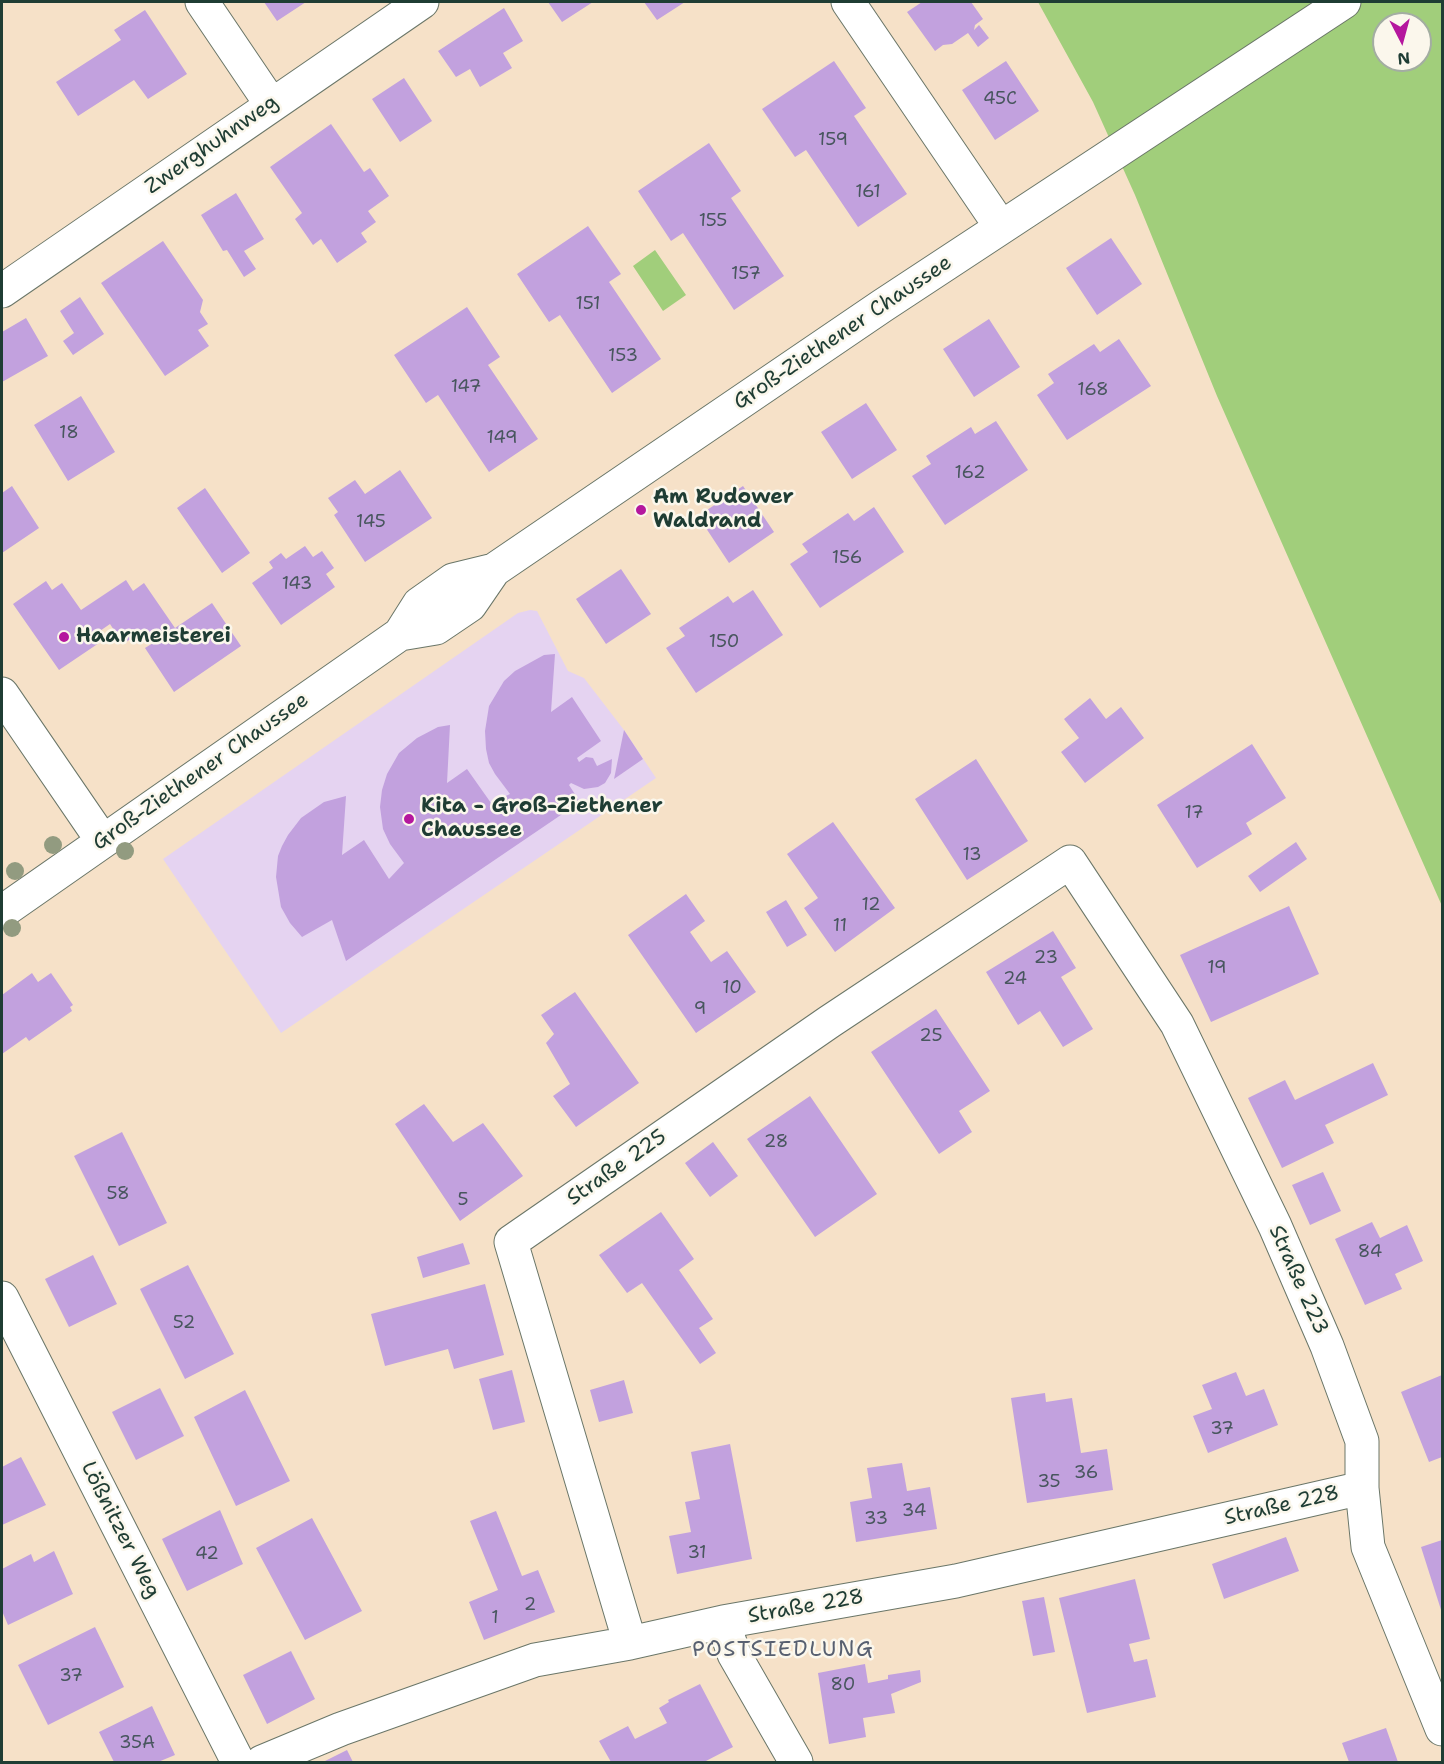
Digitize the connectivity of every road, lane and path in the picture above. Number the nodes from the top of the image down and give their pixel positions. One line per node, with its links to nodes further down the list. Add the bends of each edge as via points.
1 (202, 2): 5 (street)
2 (422, 2): 5 (street, Zwerghuhnweg)
3 (848, 2): 6 (street)
4 (1344, 2): 6 (street, Groß-Ziethener Chaussee)
5 (271, 104): 7 (street, Zwerghuhnweg)
6 (1001, 227): 9 (street, Groß-Ziethener Chaussee, via 494,570 453,580 419,604 400,634)
7 (2, 291)
8 (2, 694): 9 (street)
9 (102, 840): 11 (street, Groß-Ziethener Chaussee)
10 (1070, 862): 13 (street, Straße 223, via 1177,1024 1275,1226 1328,1346 1362,1441); 15 (street, Straße 225, via 829,1022 511,1242)
11 (2, 912)
12 (2, 1298): 17 (street, Lößnitzer Weg)
13 (1362, 1488): 14 (street, Straße 228, via 956,1581); 16 (street, Straße 223, via 1368,1547)
14 (723, 1622): 15 (street, Straße 228); 19 (street, via 734,1654)
15 (630, 1642): 18 (street, Straße 228, via 535,1660)
16 (1443, 1730)
17 (238, 1762)
18 (262, 1762)
19 (796, 1762)

